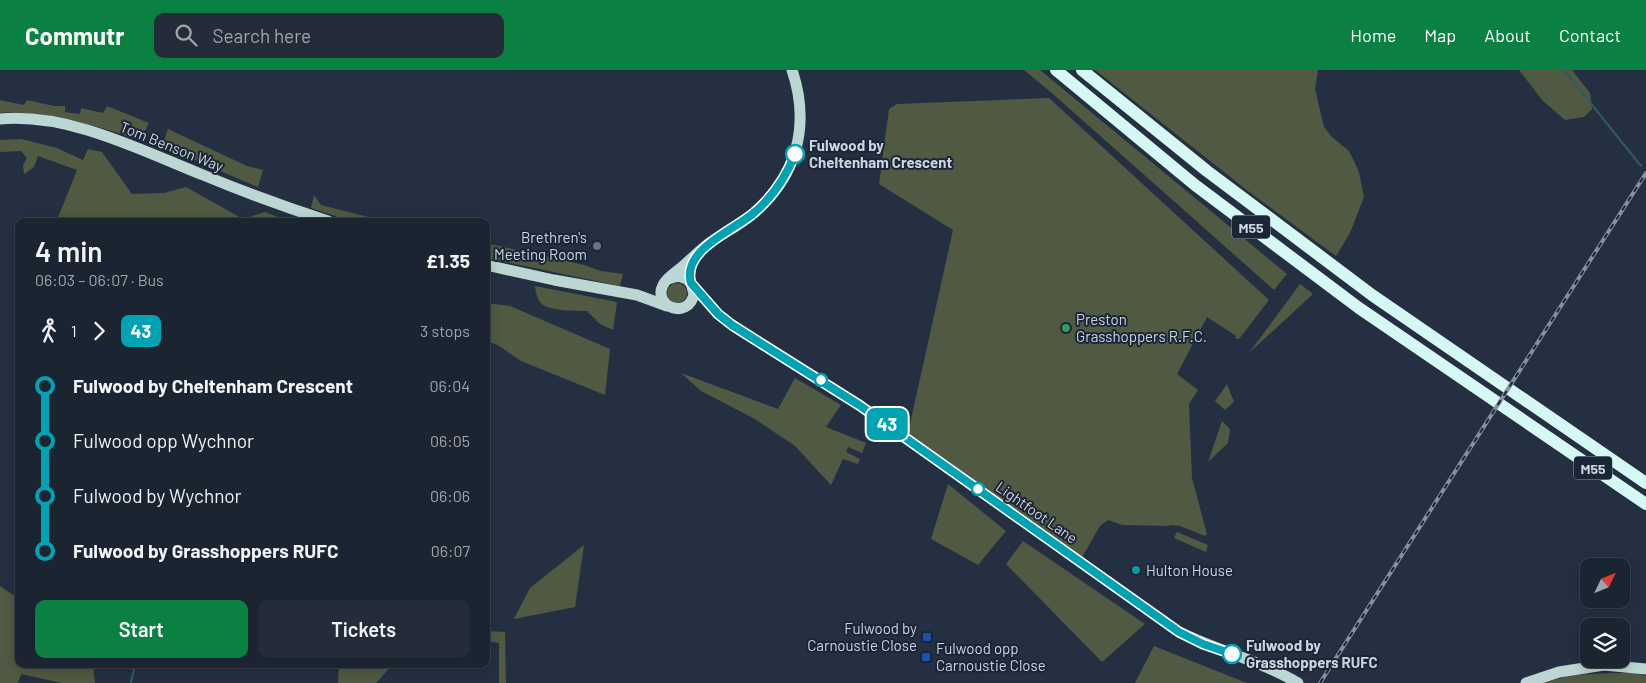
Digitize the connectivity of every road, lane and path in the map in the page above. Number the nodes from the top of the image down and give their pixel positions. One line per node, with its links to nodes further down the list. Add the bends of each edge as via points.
1 (792, 70): 6 (main road, via 800,127 785,177 755,213)
2 (1056, 70): 15 (highway, M55, via 1195,185 1359,308)
3 (1082, 70): 14 (highway, M55, via 1207,172 1372,295)
4 (0, 119): 5 (main road, Tom Benson Way, via 43,121 94,132)
5 (319, 218)
6 (697, 254): 8 (main road); 9 (main road)
7 (490, 266): 10 (main road)
8 (665, 283): 9 (main road, via 680,276); 10 (main road); 12 (main road, via 662,297)
9 (690, 283): 11 (main road, via 694,290); 13 (main road, Lightfoot Lane)
10 (635, 295): 12 (main road, Lightfoot Lane)
11 (688, 305): 12 (main road, Lightfoot Lane, via 677,309); 13 (main road, Lightfoot Lane)
12 (668, 306)
13 (718, 314): 17 (main road, Lightfoot Lane, via 859,405 1179,632 1274,669)
14 (1646, 483)
15 (1646, 504)
16 (1646, 669): 18 (main road, via 1604,665 1559,672)
17 (1298, 683)
18 (1526, 683)

